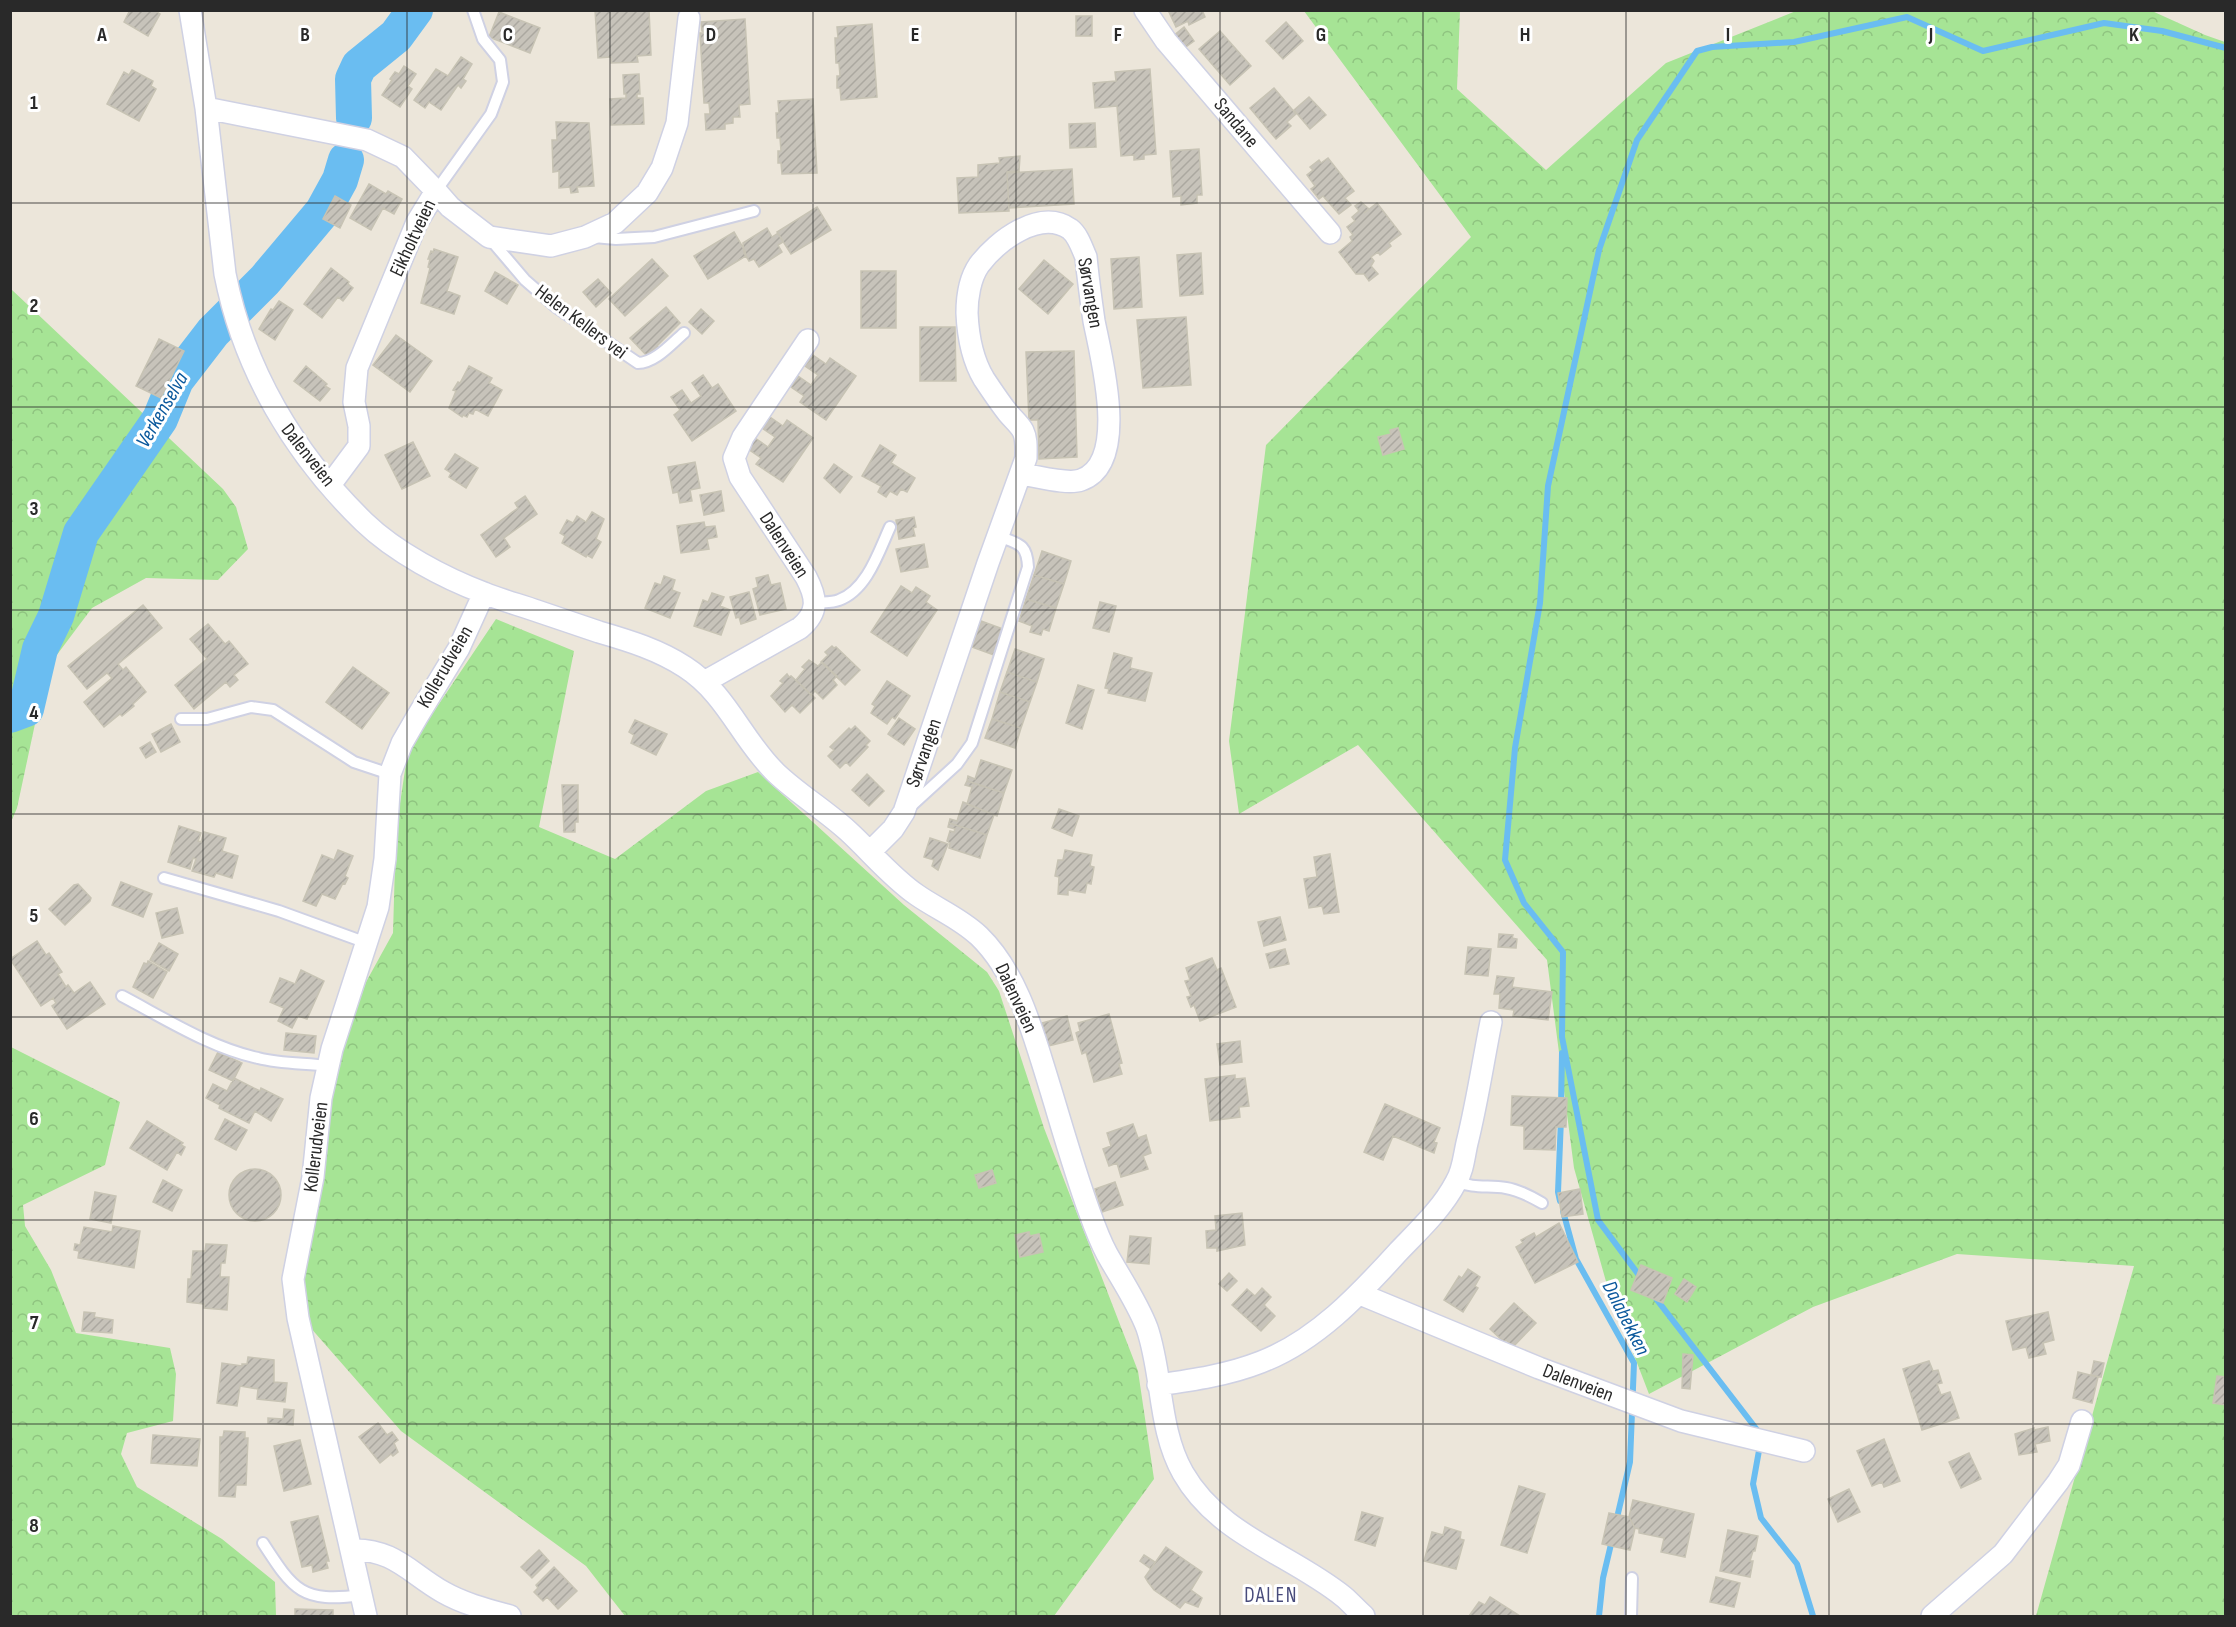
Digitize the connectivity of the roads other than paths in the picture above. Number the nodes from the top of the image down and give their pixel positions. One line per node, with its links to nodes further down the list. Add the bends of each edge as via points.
1 (190, 10): 5 (street, Dalenveien)
2 (473, 10): 6 (lane, via 483,39 500,60 503,82 491,114)
3 (1145, 10): 8 (street, Sandane, via 1166,41)
4 (689, 18): 10 (street, Helen Kellers vei, via 677,123 663,168 647,193 615,223)
5 (206, 108): 6 (street, Eikholtveien, via 367,140 403,157); 14 (street, Dalenveien, via 230,298 237,324 270,403)
6 (436, 191): 9 (street, Helen Kellers vei); 14 (street, Eikholtveien, via 417,222 357,368 354,402 358,446)
7 (754, 211): 10 (lane, via 654,237)
8 (1330, 233)
9 (489, 237): 10 (street, Helen Kellers vei, via 551,246); 11 (lane, Helen Kellers vei, via 525,280 556,307 638,363 652,359)
10 (585, 237)
11 (684, 333)
12 (807, 340): 18 (street, Dalenveien, via 743,437 734,458 740,477 806,577)
13 (1021, 474): 13 (street, Sørvangen, via 1026,458 1023,431 983,377 972,353 968,295 979,266 997,246 1018,231 1050,223 1070,229 1086,257 1108,401 1106,442 1098,468 1079,481); 16 (street, Sørvangen)
14 (330, 485): 17 (street, Dalenveien, via 366,525 414,559)
15 (890, 527): 18 (lane, via 857,589 839,600)
16 (998, 536): 22 (street, Sørvangen); 22 (lane, via 1020,544 1027,554 1028,567 972,743 957,764)
17 (484, 593): 19 (street, Dalenveien, via 634,642 672,659); 21 (street, Kollerudveien, via 459,648 407,734)
18 (815, 603): 19 (street, Dalenveien, via 809,621 800,628)
19 (706, 681): 23 (street, Dalenveien, via 772,770)
20 (181, 719): 21 (lane, via 207,719 251,708 273,710 354,762)
21 (390, 774): 25 (street, Kollerudveien, via 385,859 378,907)
22 (904, 812): 23 (street, Sørvangen, via 894,829)
23 (870, 852): 32 (street, Dalenveien, via 915,894 977,934 1008,974 1034,1036 1088,1209 1147,1329)
24 (164, 878): 25 (lane, via 294,916)
25 (367, 943): 28 (street, Kollerudveien)
26 (122, 996): 28 (lane, via 240,1053)
27 (1491, 1022): 29 (street)
28 (328, 1066): 36 (street, Kollerudveien, via 293,1285)
29 (1457, 1181): 30 (lane, via 1468,1186 1523,1192); 31 (street, via 1444,1201)
30 (1542, 1203)
31 (1360, 1294): 32 (street, via 1313,1333 1262,1362 1211,1377); 34 (street, Dalenveien, via 1681,1421)
32 (1158, 1385): 41 (street, Dalenveien, via 1177,1459 1194,1489 1233,1527 1342,1596)
33 (2082, 1421): 43 (street, via 2058,1482 2003,1554)
34 (1804, 1451)
35 (262, 1543): 38 (lane, via 281,1571 302,1591 334,1599)
36 (351, 1550): 38 (street, Kollerudveien); 40 (street, via 389,1556 460,1601)
37 (1632, 1578): 42 (lane)
38 (362, 1595): 39 (street, Kollerudveien)
39 (366, 1617)
40 (510, 1617)
41 (1364, 1617)
42 (1631, 1617)
43 (1932, 1617)

